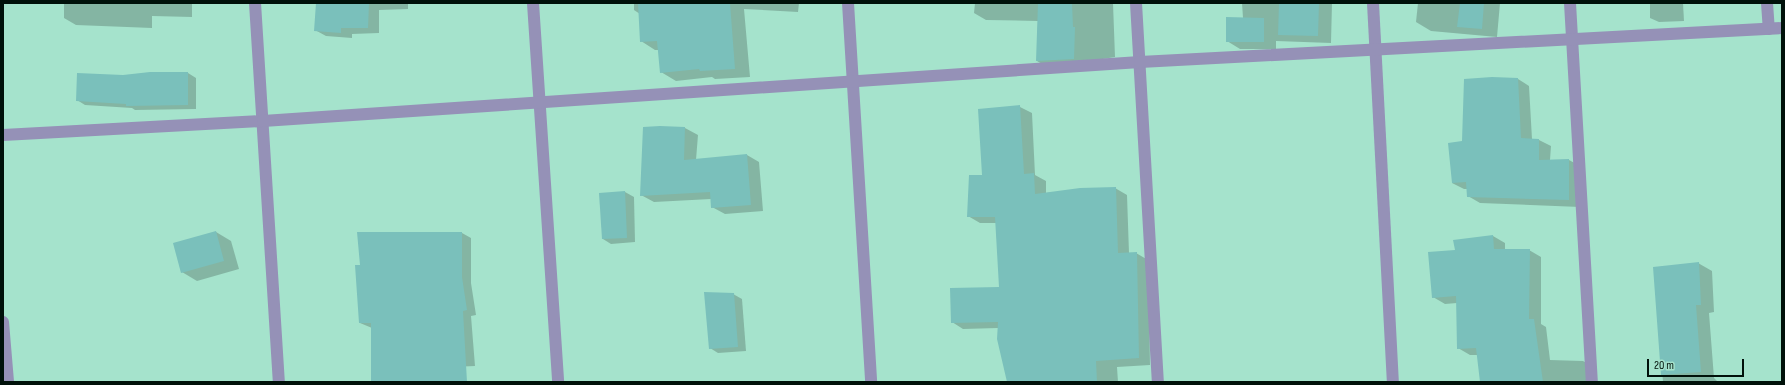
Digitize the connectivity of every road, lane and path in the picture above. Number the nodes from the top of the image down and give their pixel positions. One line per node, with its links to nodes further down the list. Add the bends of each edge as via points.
1 (255, 3): 15 (street)
2 (533, 3): 14 (street)
3 (848, 3): 13 (street)
4 (1136, 3): 12 (street)
5 (1373, 3): 11 (street)
6 (1570, 3): 10 (street)
7 (1767, 3): 9 (street)
8 (1782, 28): 9 (street)
9 (1769, 29): 10 (street)
10 (1572, 40): 11 (street); 24 (street)
11 (1375, 49): 12 (street); 23 (street)
12 (1140, 62): 13 (street); 22 (street)
13 (853, 83): 14 (street); 21 (street)
14 (540, 102): 15 (street); 20 (street)
15 (263, 121): 16 (street); 19 (street)
16 (3, 135)
17 (3, 322): 18 (street)
18 (8, 382)
19 (279, 382)
20 (558, 382)
21 (871, 382)
22 (1158, 382)
23 (1393, 382)
24 (1592, 382)

